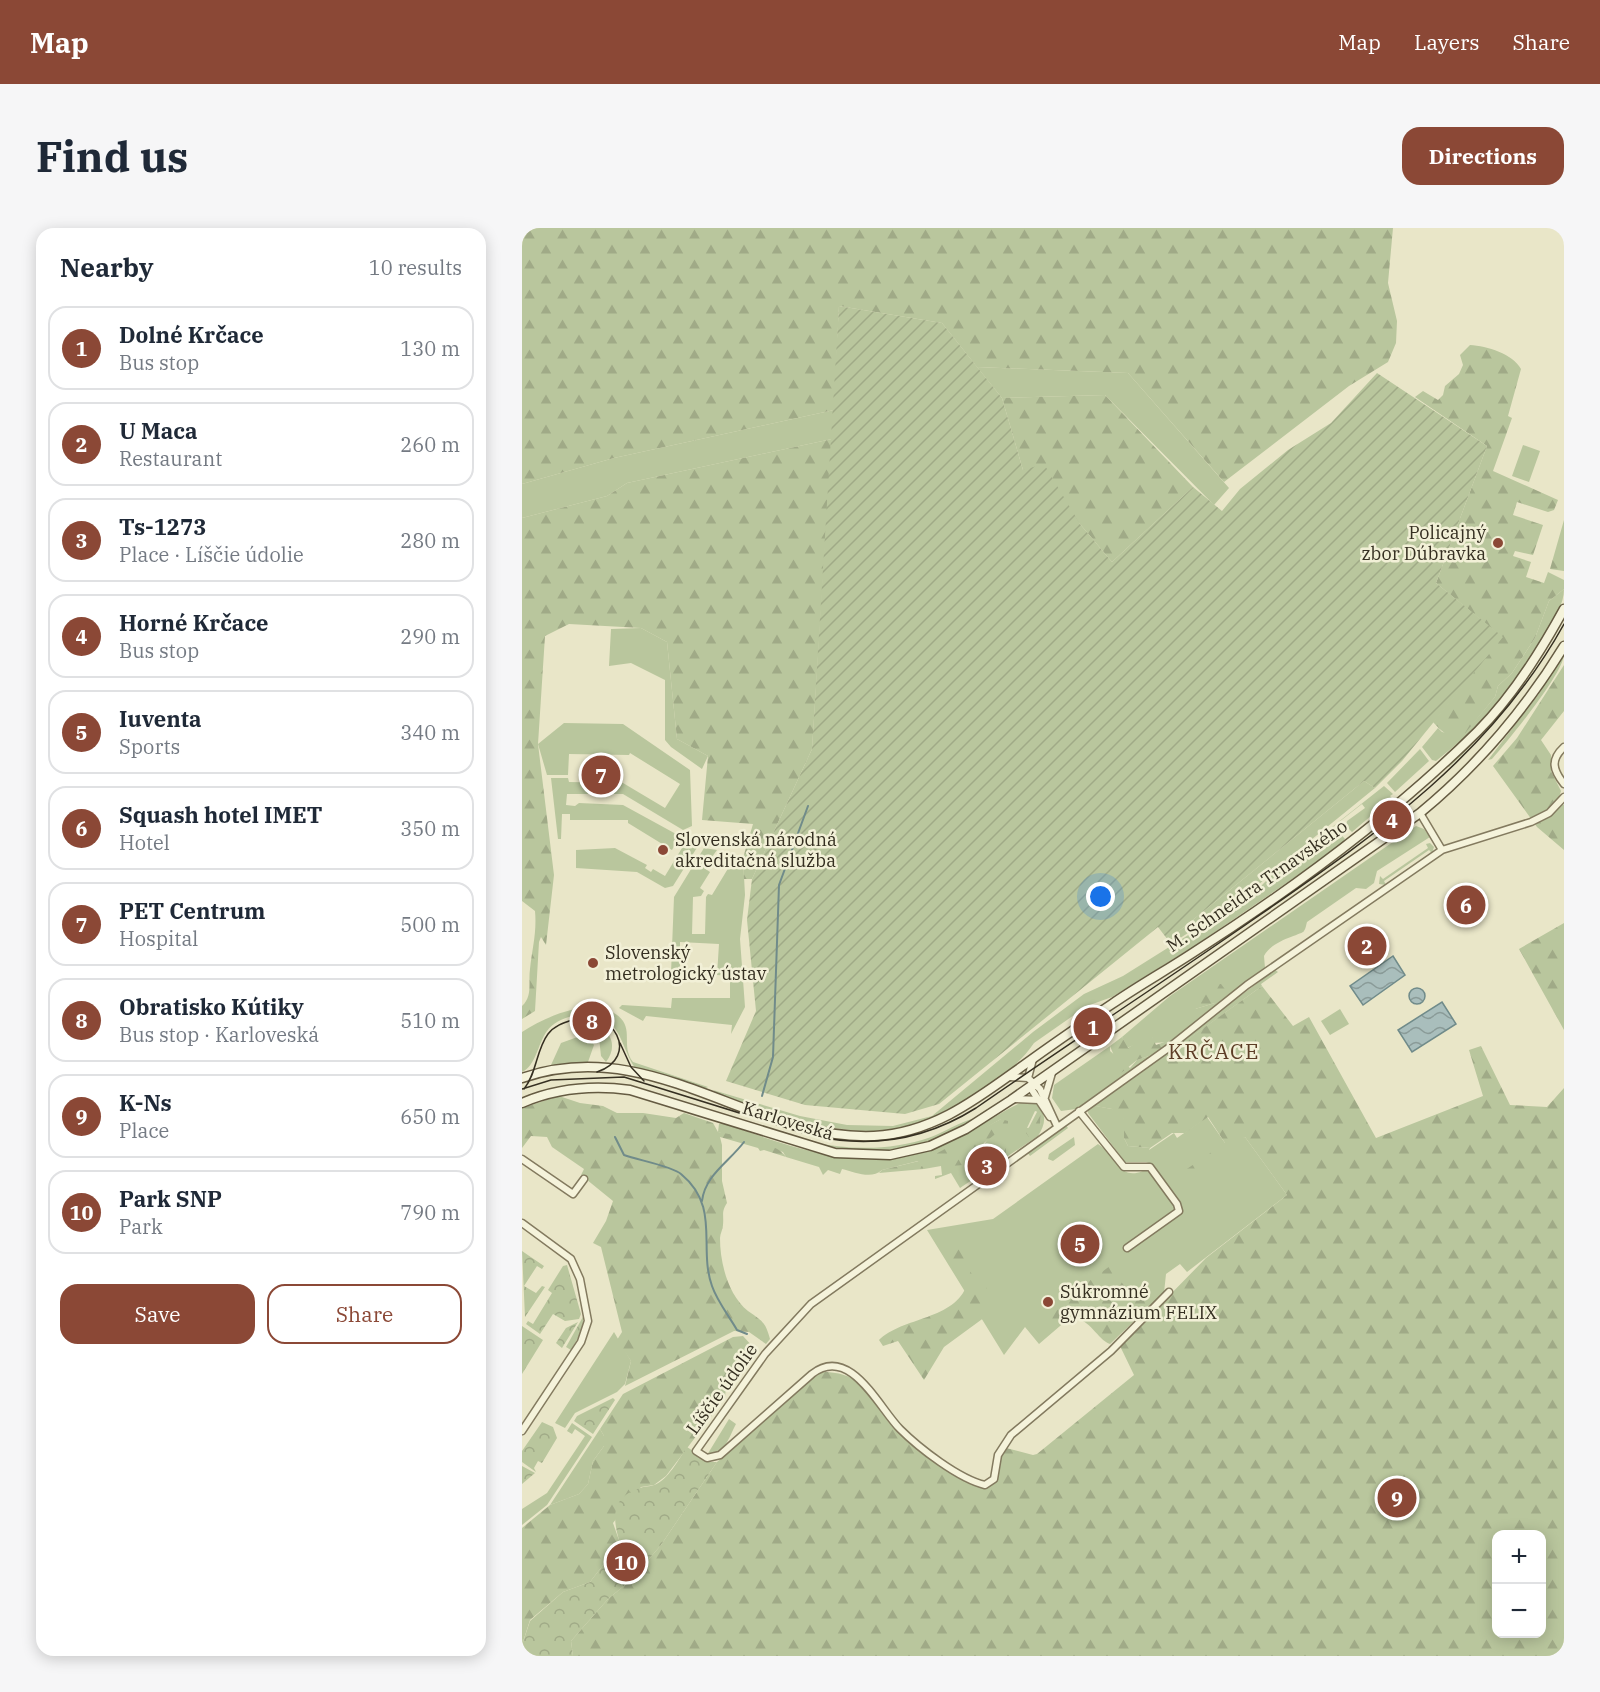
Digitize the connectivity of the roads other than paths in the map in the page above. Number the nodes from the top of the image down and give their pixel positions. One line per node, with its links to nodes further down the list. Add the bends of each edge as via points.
1 (1564, 609): 8 (main road, M. Schneidra Trnavského, via 1531,665 1491,717 1369,828 1206,944)
2 (1564, 646): 6 (main road, M. Schneidra Trnavského, via 1505,729 1460,778)
3 (1564, 747): 4 (street, via 1556,755 1554,768)
4 (1564, 784)
5 (1564, 797): 7 (street, Líščie údolie, via 1549,813 1531,822)
6 (1420, 813): 7 (street); 9 (main road, M. Schneidra Trnavského)
7 (1442, 850): 16 (street, Líščie údolie, via 1247,985 1167,1049)
8 (1033, 1059): 10 (main road, M. Schneidra Trnavského); 12 (street)
9 (1054, 1070): 12 (main road, M. Schneidra Trnavského); 13 (street)
10 (1009, 1077): 11 (main road, Karloveská, via 937,1121 904,1132 871,1136 804,1126 628,1070 574,1067); 12 (street)
11 (522, 1078)
12 (1030, 1081): 13 (street); 14 (main road, Karloveská)
13 (1041, 1099): 14 (street); 17 (street)
14 (1011, 1100): 15 (main road, Karloveská, via 938,1142 910,1152 875,1156 817,1149 623,1089 568,1089)
15 (522, 1103)
16 (1079, 1111): 17 (street, Líščie údolie); 21 (street, via 1119,1163 1129,1169 1150,1167 1177,1203 1179,1211)
17 (1057, 1126): 22 (street, Líščie údolie, via 811,1304 765,1354 696,1451 707,1458 720,1455 812,1374 820,1368 833,1367 863,1381 910,1438 950,1467 985,1485 993,1479 998,1455 1011,1435 1111,1351)
18 (522, 1159): 19 (street, via 573,1194)
19 (584, 1179)
20 (522, 1223): 23 (street, via 571,1259 580,1279 588,1321 580,1342)
21 (1127, 1248)
22 (1169, 1292)
23 (522, 1431)

